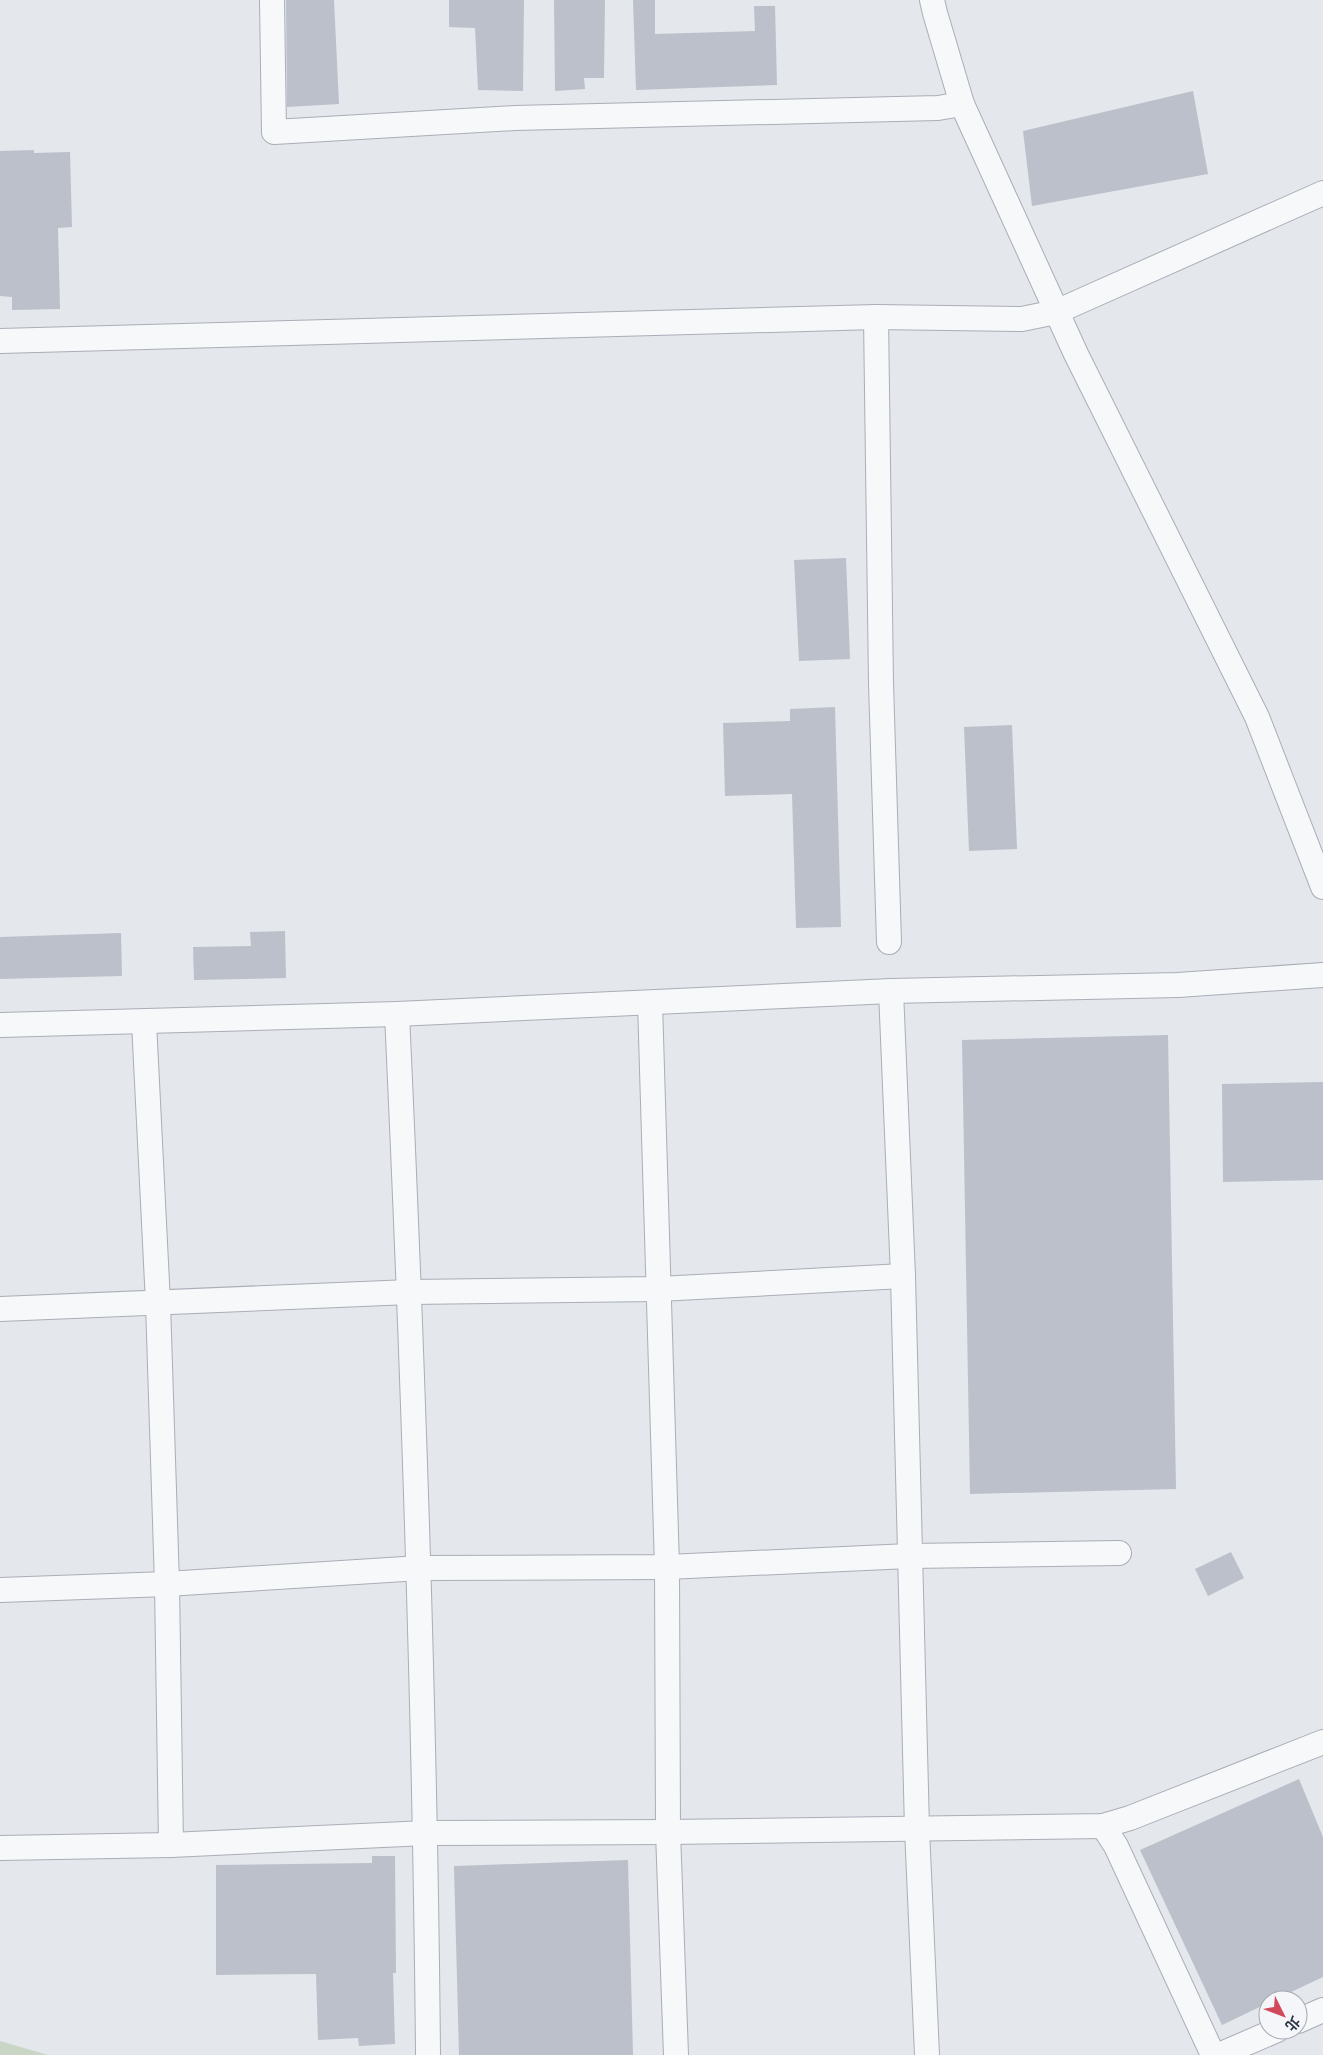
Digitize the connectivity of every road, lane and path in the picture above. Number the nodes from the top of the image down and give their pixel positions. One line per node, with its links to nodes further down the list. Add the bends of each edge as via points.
1 (272, 0): 3 (lane, via 274,132 515,118 938,108)
2 (932, 0): 3 (lane)
3 (962, 104): 5 (lane)
4 (1323, 194): 5 (lane)
5 (1056, 312): 6 (lane, via 1022,319); 8 (lane, via 1257,717)
6 (876, 317): 7 (lane); 9 (lane, via 881,683)
7 (0, 341)
8 (1323, 887)
9 (889, 942)
10 (1323, 975): 11 (lane, via 1178,985)
11 (891, 991): 12 (lane); 16 (lane)
12 (650, 1003): 13 (lane); 17 (lane)
13 (398, 1014): 14 (lane); 18 (lane)
14 (144, 1022): 15 (lane); 19 (lane)
15 (0, 1025)
16 (903, 1276): 17 (lane); 22 (lane)
17 (659, 1289): 18 (lane); 23 (lane)
18 (410, 1292): 19 (lane); 24 (lane)
19 (158, 1302): 20 (lane); 25 (lane)
20 (0, 1309)
21 (1119, 1553): 22 (lane)
22 (909, 1556): 23 (lane); 29 (lane)
23 (667, 1566): 24 (lane); 30 (lane)
24 (420, 1568): 25 (lane); 31 (lane)
25 (167, 1584): 26 (lane); 32 (lane)
26 (0, 1590)
27 (1323, 1742): 28 (lane)
28 (1103, 1826): 29 (lane); 40 (lane, via 1116,1846)
29 (917, 1829): 30 (lane); 39 (lane)
30 (668, 1832): 31 (lane); 38 (lane)
31 (426, 1833): 32 (lane); 37 (lane)
32 (171, 1845): 33 (lane)
33 (0, 1848)
34 (1323, 2010): 35 (lane)
35 (1308, 2017)
36 (1258, 2038): 41 (lane)
37 (428, 2055)
38 (676, 2055)
39 (927, 2055)
40 (1214, 2055)
41 (1219, 2055)

